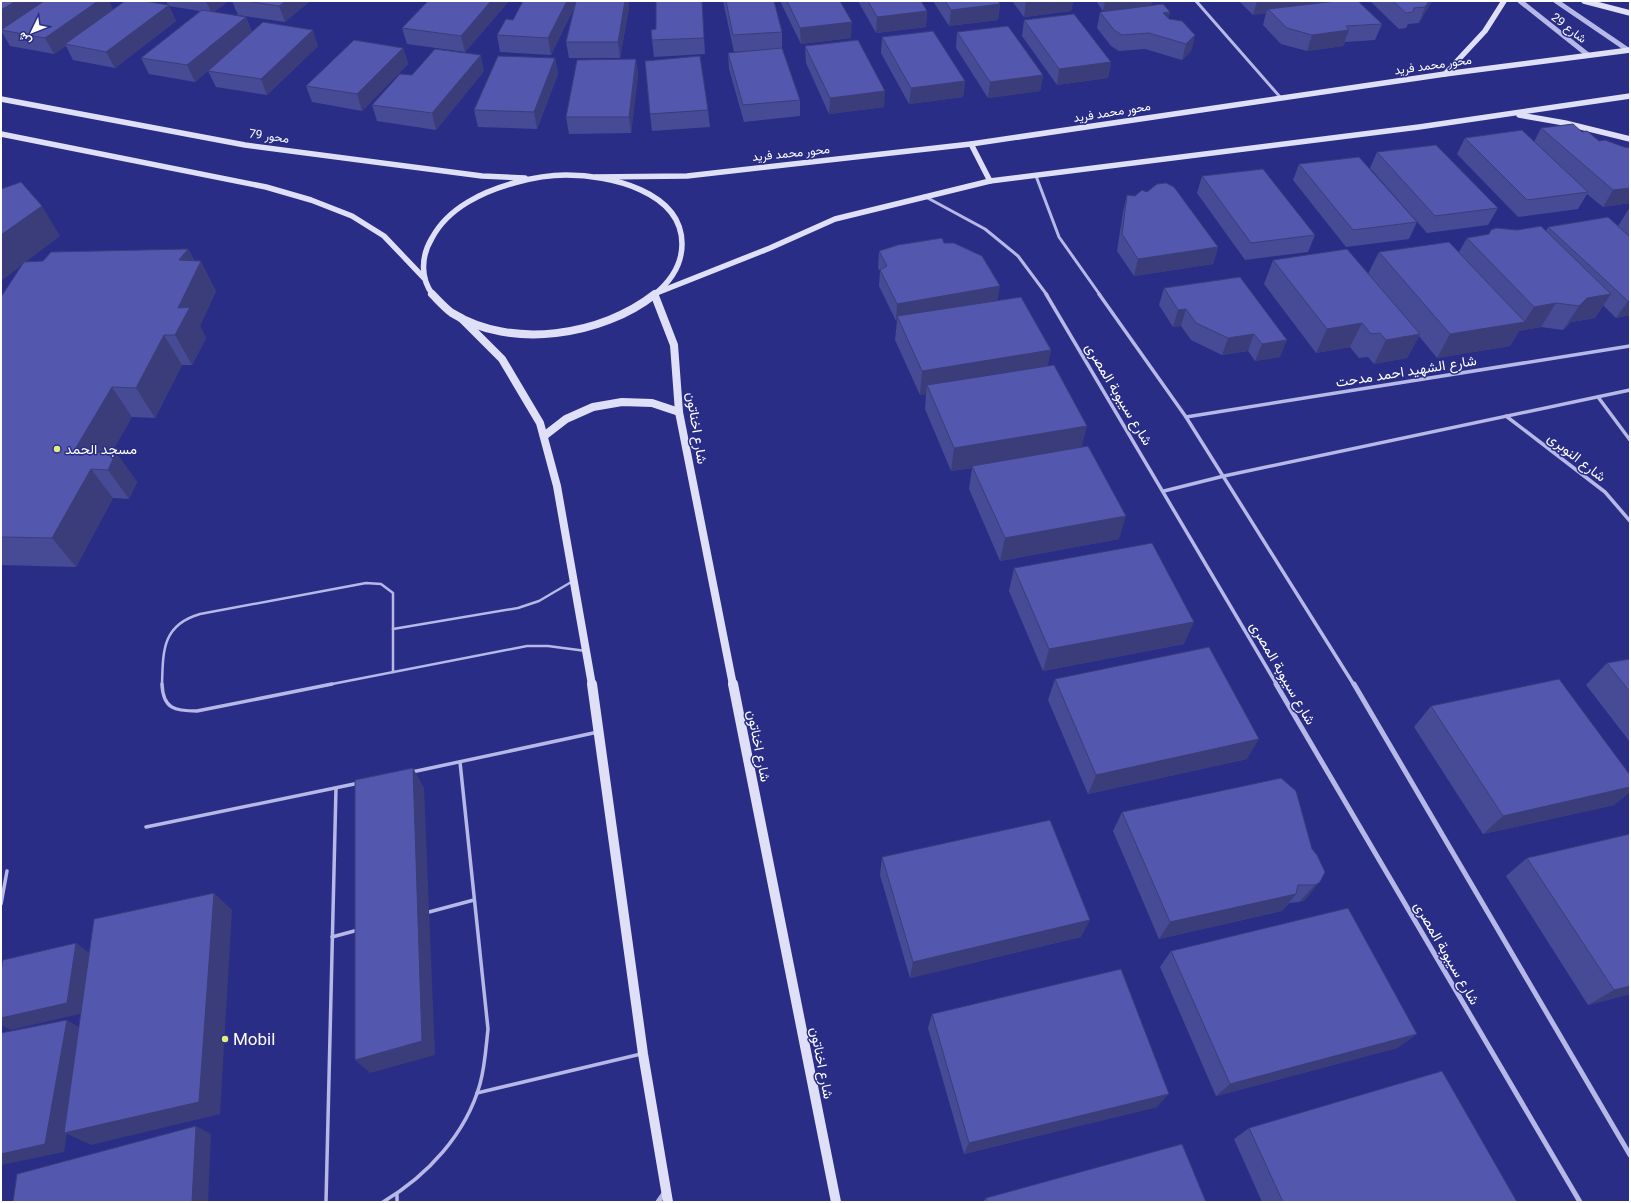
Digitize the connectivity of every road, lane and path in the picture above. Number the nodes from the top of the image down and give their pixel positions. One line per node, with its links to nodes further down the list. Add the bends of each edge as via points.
1 (1196, 1): 11 (street)
2 (1504, 1): 9 (main road, via 1477,41)
3 (1520, 1): 8 (street, شارع 29)
4 (1556, 1): 7 (street, شارع 29)
5 (1584, 1): 6 (main road)
6 (1630, 13)
7 (1629, 50): 8 (main road, محور محمد فريد)
8 (1588, 55): 9 (main road, محور محمد فريد)
9 (1444, 74): 11 (main road, محور محمد فريد)
10 (1630, 97): 13 (main road)
11 (1281, 98): 16 (main road, محور محمد فريد)
12 (1, 99): 19 (main road, محور 79, via 245,145 482,176)
13 (1512, 113): 15 (main road); 17 (main road)
14 (1, 134): 22 (main road, via 266,187 311,200 352,216 384,236)
15 (1630, 139)
16 (972, 144): 18 (main road, محور محمد فريد, via 687,176); 20 (main road)
17 (1036, 176): 20 (main road); 30 (street, via 1046,209 1059,237)
18 (596, 177): 19 (main road, via 566,175); 23 (main road, via 626,184 651,195 670,210 681,229 683,250 676,271)
19 (536, 178): 22 (main road, via 504,186 474,198 450,215 432,234 423,256)
20 (990, 181): 21 (main road)
21 (924, 196): 23 (main road, via 835,219); 34 (street, شارع سيبوبة المصرى, via 985,229 1018,256 1051,300)
22 (424, 278): 24 (main road, via 431,293 443,306)
23 (657, 294): 24 (main road, via 629,312 597,325 561,333 524,334 490,329); 28 (main road, شارع اخناتون, via 674,345)
24 (461, 318): 31 (main road, via 502,359 540,423)
25 (1630, 346): 30 (street, شارع الشهيد احمد مدحت)
26 (1630, 390): 27 (street)
27 (1598, 396): 29 (street); 32 (street)
28 (679, 412): 31 (main road, via 652,403 608,404 593,407 566,419); 62 (main road, شارع اخناتون)
29 (1506, 416): 33 (street); 35 (street, شارع النوبرى, via 1605,492)
30 (1186, 417): 33 (street)
31 (544, 436): 36 (main road, via 557,486)
32 (1630, 440)
33 (1224, 476): 34 (street); 54 (street, via 1369,709)
34 (1164, 491): 63 (street, شارع سيبوبة المصرى)
35 (1630, 521)
36 (575, 580): 37 (lane, via 539,601 518,608); 38 (main road)
37 (393, 629): 39 (lane); 39 (lane, via 393,593 388,587 378,583 366,583 200,614 181,621 166,640 161,692 172,708 197,711)
38 (587, 651): 39 (lane, via 527,646); 40 (main road)
39 (393, 672)
40 (599, 731): 41 (lane); 52 (main road)
41 (460, 762): 42 (lane); 47 (lane)
42 (405, 773)
43 (367, 781): 44 (lane)
44 (336, 788): 45 (lane); 51 (lane)
45 (146, 827)
46 (7, 871): 48 (lane)
47 (474, 900): 49 (lane); 53 (lane, via 488,1029 486,1061)
48 (1, 904)
49 (429, 912)
50 (362, 929): 51 (lane)
51 (332, 937): 57 (lane)
52 (642, 1054): 53 (lane); 55 (main road)
53 (477, 1093): 56 (lane, via 458,1131 430,1166)
54 (1630, 1155)
55 (666, 1190): 60 (street); 61 (main road)
56 (396, 1195): 58 (lane); 59 (lane)
57 (326, 1202)
58 (383, 1202)
59 (397, 1202)
60 (658, 1202)
61 (668, 1202)
62 (836, 1202)
63 (1580, 1202)

